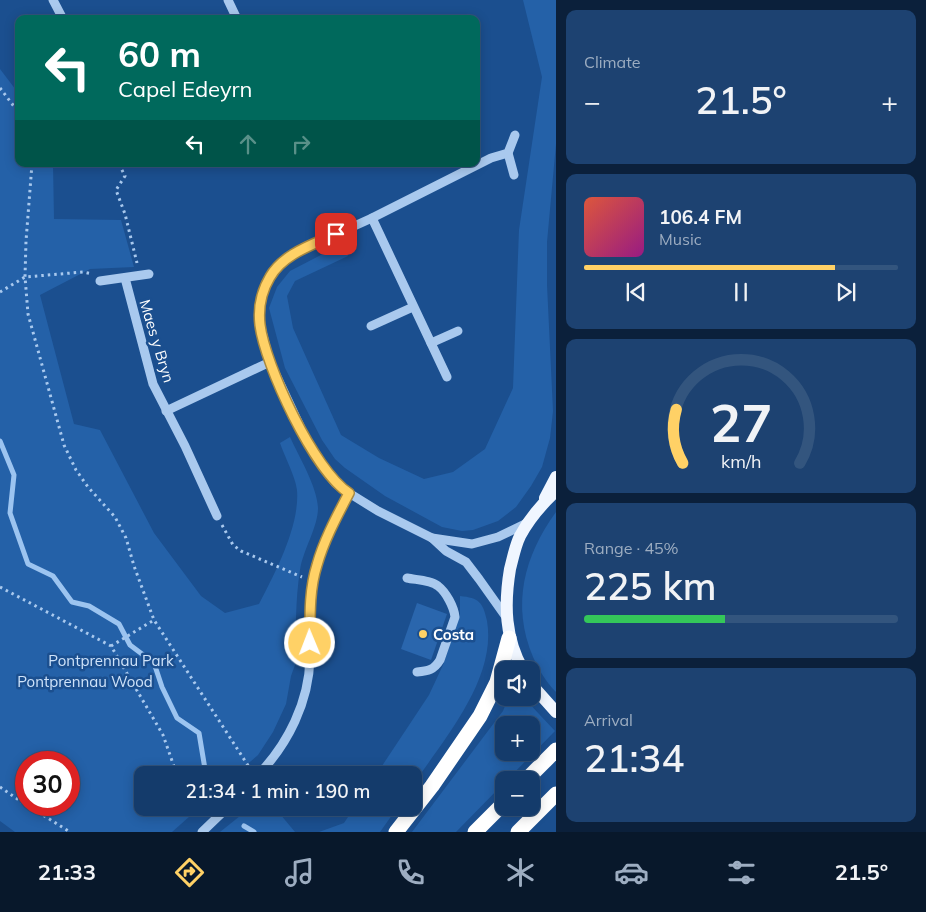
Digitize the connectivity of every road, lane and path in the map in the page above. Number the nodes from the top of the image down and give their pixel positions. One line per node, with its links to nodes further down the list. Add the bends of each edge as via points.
1 (53, 0): 3 (street)
2 (228, 0): 4 (street)
3 (60, 15)
4 (236, 15)
5 (0, 88): 6 (path)
6 (15, 108)
7 (515, 135): 8 (street)
8 (508, 153): 9 (street); 13 (street)
9 (480, 164)
10 (32, 167): 16 (path)
11 (120, 167): 15 (path, via 124,176 116,190)
12 (473, 167): 14 (street)
13 (514, 175)
14 (372, 218): 20 (street); 24 (street, via 299,251 270,276 259,307)
15 (144, 275): 17 (street)
16 (24, 277): 18 (path, via 83,272 99,275); 19 (path); 38 (path, via 28,314 64,445 76,470 115,517 126,538)
17 (125, 278): 18 (street); 26 (street, Maes y Bryn, via 153,384)
18 (100, 281)
19 (0, 292)
20 (413, 307): 21 (street); 23 (street)
21 (371, 326)
22 (458, 331): 23 (street)
23 (431, 343): 25 (street)
24 (270, 362): 26 (street); 29 (street, via 317,457 336,483)
25 (447, 377)
26 (166, 411): 31 (street, Maes y Bryn)
27 (556, 477): 30 (main road)
28 (556, 491): 30 (main road)
29 (349, 493): 33 (street); 48 (street, via 326,538 316,567 310,614 310,666 303,699 287,738)
30 (538, 509): 32 (main road)
31 (217, 516): 34 (path, via 233,545 241,551)
32 (528, 523): 33 (street, via 498,537 472,544); 37 (main road, via 513,555)
33 (432, 538): 37 (street, via 466,562)
34 (302, 577)
35 (407, 578): 42 (street, via 438,585 455,612 436,667)
36 (0, 587): 40 (path)
37 (506, 617): 39 (main road)
38 (154, 620): 40 (path); 47 (path)
39 (510, 638): 41 (main road); 58 (highway, via 497,682 480,716)
40 (111, 646): 46 (path, via 163,735)
41 (519, 661)
42 (417, 672)
43 (540, 696): 44 (main road)
44 (556, 712)
45 (556, 750): 49 (highway)
46 (174, 766)
47 (248, 766)
48 (266, 766)
49 (535, 771)
50 (0, 787): 52 (path)
51 (556, 794): 60 (highway)
52 (15, 797)
53 (495, 812): 59 (highway)
54 (44, 816): 56 (path)
55 (219, 816): 57 (street)
56 (70, 832)
57 (202, 832)
58 (396, 832)
59 (475, 832)
60 (518, 832)

